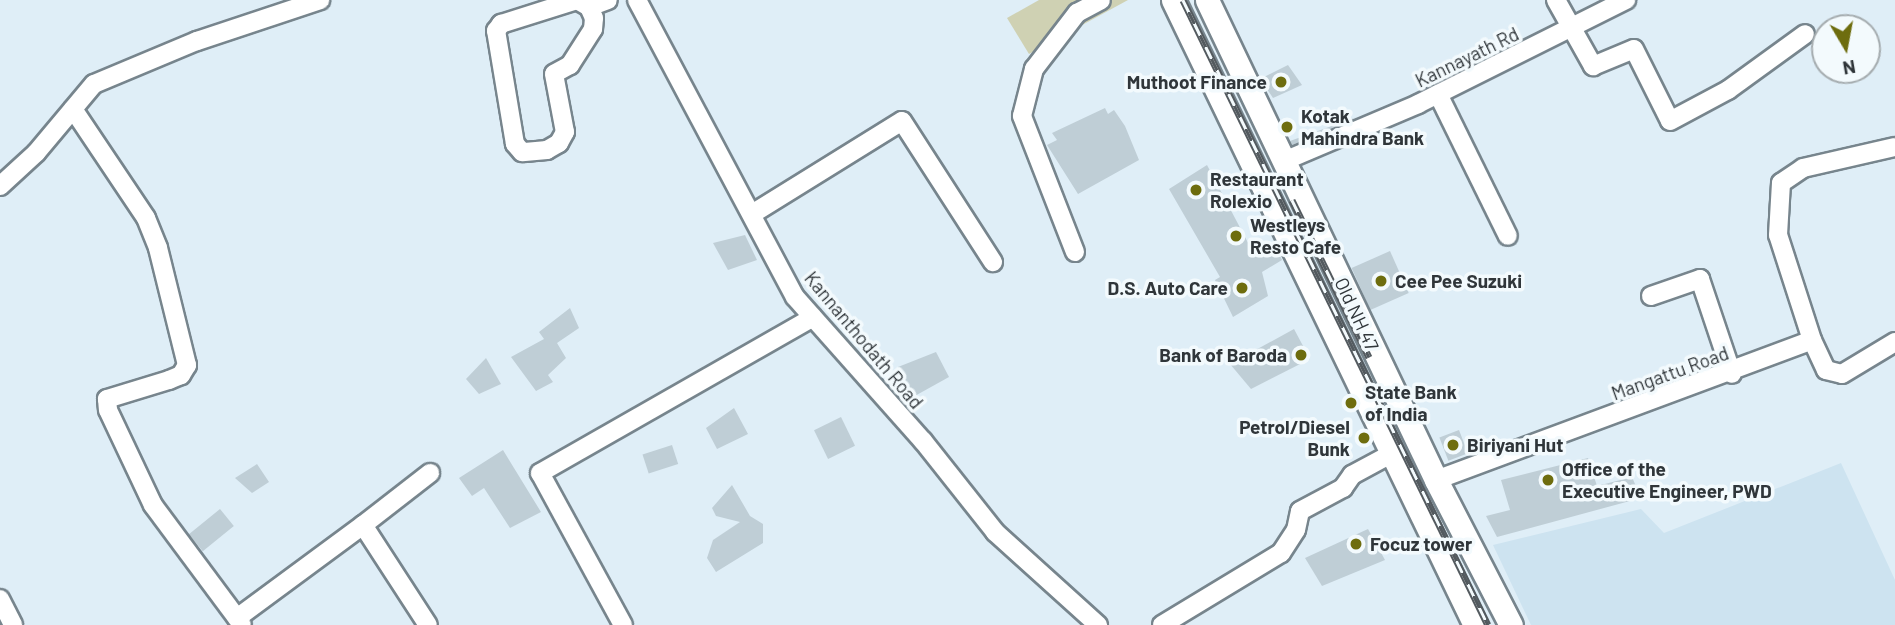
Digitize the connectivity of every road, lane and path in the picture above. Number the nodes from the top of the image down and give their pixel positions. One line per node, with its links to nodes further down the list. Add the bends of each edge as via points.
1 (261, 0): 11 (street)
2 (320, 0): 11 (street)
3 (608, 0): 10 (street)
4 (637, 0): 19 (street, Kannanthodath Road)
5 (1101, 0): 21 (street, via 1077,13 1034,69 1022,116)
6 (1173, 0): 28 (main road, Old NH 47)
7 (1207, 0): 17 (main road, Old NH 47)
8 (1556, 0): 12 (street)
9 (1626, 0): 12 (street, Kannayath Rd)
10 (589, 7): 10 (street, via 577,0 501,24 496,31 515,144 522,152 547,150 559,144 565,132 554,74 570,65 593,29)
11 (266, 18): 15 (street, via 94,83)
12 (1570, 30): 13 (street, via 1593,66 1634,49 1670,121 1728,90); 14 (street, Kannayath Rd)
13 (1805, 34)
14 (1438, 94): 17 (street, Kannayath Rd); 20 (street)
15 (73, 109): 18 (street); 33 (street, via 146,218 187,365 181,375 169,380 107,398 108,410 153,505)
16 (1895, 147): 25 (street, via 1803,168 1781,183 1777,235)
17 (1284, 161): 30 (main road, Old NH 47)
18 (0, 186)
19 (752, 214): 22 (street, via 902,121); 24 (street, Kannanthodath Road, via 795,296)
20 (1508, 236)
21 (1075, 251)
22 (993, 262)
23 (1651, 296): 27 (street, via 1700,279)
24 (813, 317): 36 (street, via 540,473); 37 (street, Kannanthodath Road, via 923,441 995,532)
25 (1812, 340): 26 (street, via 1826,370 1842,374); 27 (street, Mangattu Road)
26 (1895, 342)
27 (1732, 374): 30 (street, Mangattu Road)
28 (1391, 454): 38 (street, via 1300,511 1296,530 1281,553); 39 (main road, Old NH 47)
29 (430, 473): 31 (street)
30 (1436, 480): 40 (main road, Old NH 47)
31 (362, 525): 33 (street); 35 (street)
32 (0, 599): 34 (street)
33 (239, 622)
34 (13, 625)
35 (428, 625)
36 (623, 625)
37 (1098, 625)
38 (1162, 625)
39 (1475, 625)
40 (1511, 625)

